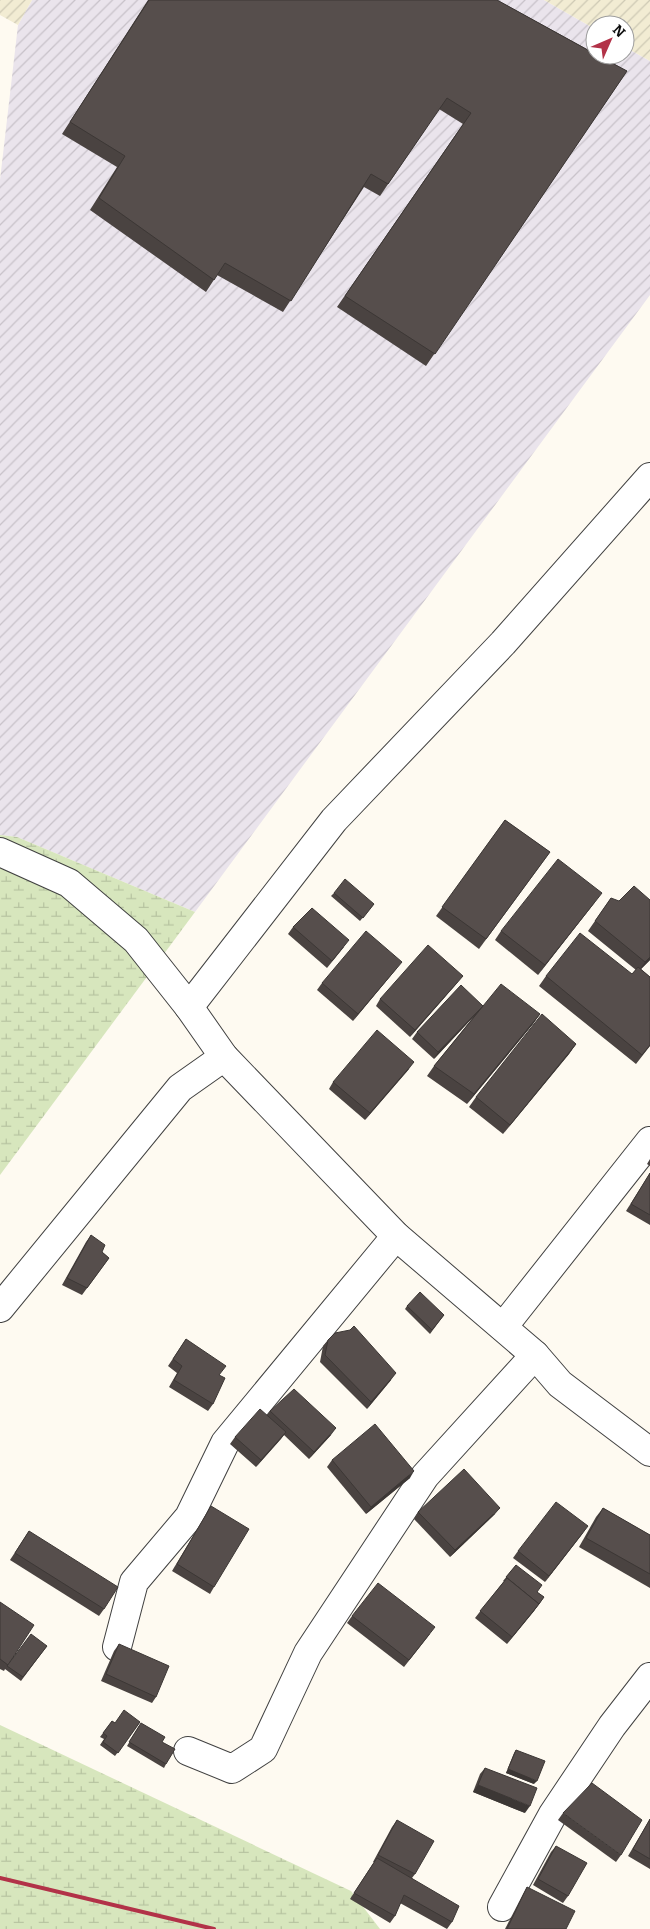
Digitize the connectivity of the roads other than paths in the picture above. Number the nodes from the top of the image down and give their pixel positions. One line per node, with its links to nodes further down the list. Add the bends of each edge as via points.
1 (650, 477): 3 (street, via 503,643 334,820)
2 (0, 852): 3 (street, via 69,883 136,940)
3 (189, 1007): 4 (street)
4 (224, 1057): 6 (street); 7 (street, via 180,1088)
5 (650, 1141): 8 (street)
6 (396, 1236): 8 (street); 11 (street, via 225,1442 189,1516 134,1582)
7 (0, 1308)
8 (503, 1327): 9 (street)
9 (535, 1356): 10 (street, via 560,1384); 13 (street, via 425,1476 308,1653 263,1749 232,1769)
10 (650, 1452)
11 (118, 1647)
12 (650, 1677): 14 (street, via 612,1726 553,1814)
13 (188, 1751)
14 (502, 1907)

